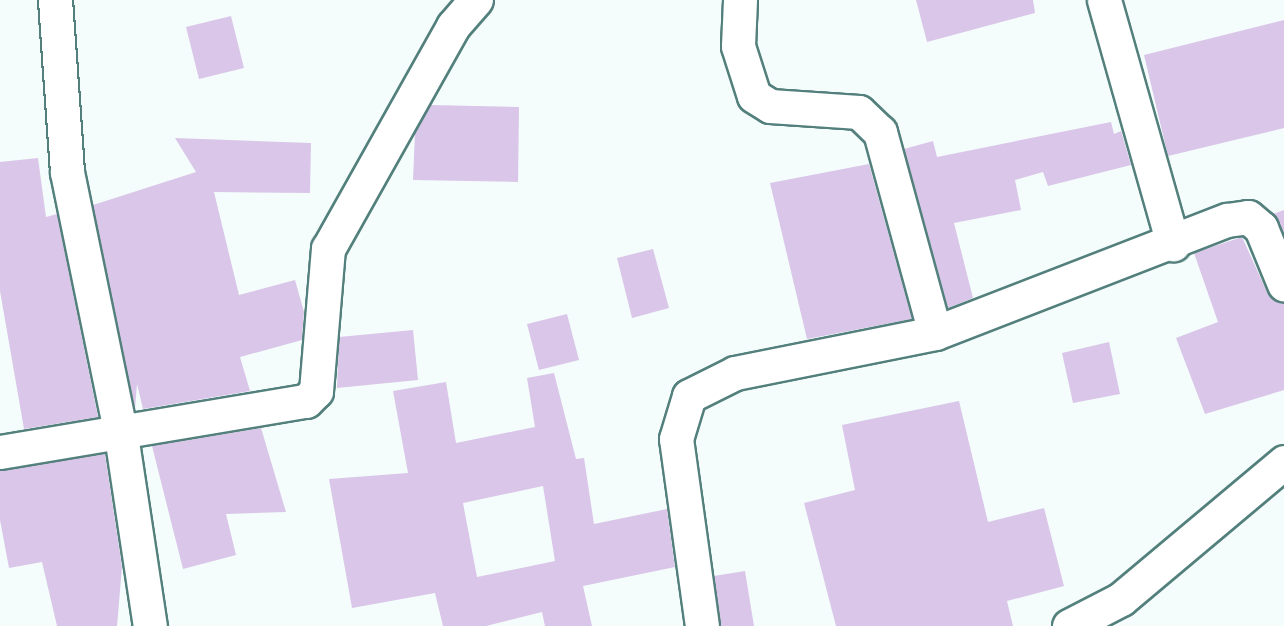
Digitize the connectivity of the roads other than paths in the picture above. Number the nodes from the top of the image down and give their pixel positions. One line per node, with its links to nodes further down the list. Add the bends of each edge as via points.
1 (55, 0): 9 (street, via 67,172)
2 (476, 0): 5 (street)
3 (740, 0): 8 (street, via 738,46 754,96 770,106 859,112 880,132)
4 (1104, 0): 6 (street)
5 (447, 13): 9 (street, via 328,249 316,391 306,402)
6 (1173, 244): 7 (street, via 1248,217 1261,228); 8 (street)
7 (1284, 284)
8 (934, 333): 13 (street, via 735,373 689,396 676,439)
9 (122, 435): 10 (street); 12 (street)
10 (0, 452)
11 (1284, 462): 14 (street, via 1120,599)
12 (150, 626)
13 (702, 626)
14 (1069, 626)

